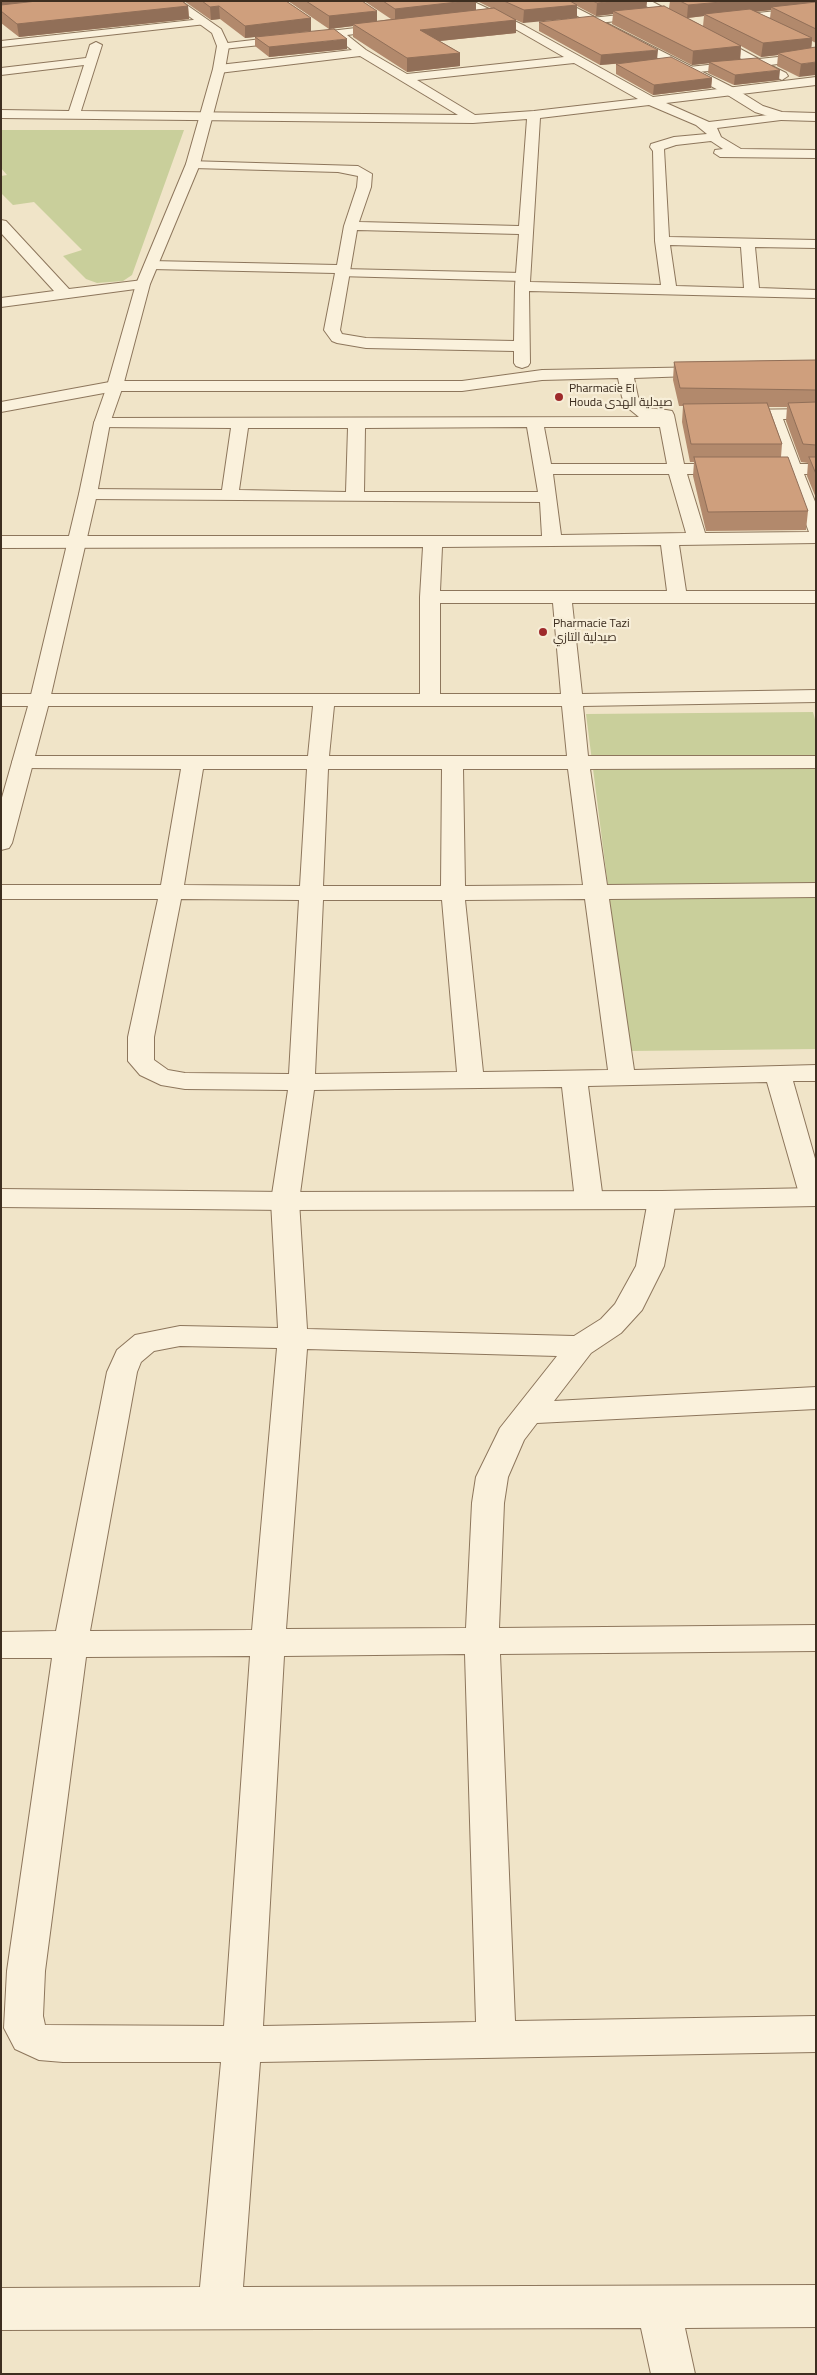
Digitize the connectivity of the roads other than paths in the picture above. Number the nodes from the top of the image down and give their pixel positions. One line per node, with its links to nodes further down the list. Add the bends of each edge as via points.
1 (173, 1): 13 (street)
2 (463, 1): 8 (street)
3 (554, 1): 12 (street)
4 (676, 3): 5 (street)
5 (645, 4): 7 (street)
6 (816, 10): 10 (street)
7 (663, 14): 12 (street); 15 (street)
8 (495, 16): 11 (street); 17 (street)
9 (376, 17): 19 (street, via 397,27)
10 (751, 17): 15 (street); 16 (street)
11 (470, 19)
12 (592, 21): 17 (street); 26 (street)
13 (202, 22): 18 (street); 21 (street, via 217,31)
14 (311, 24): 19 (street)
15 (683, 24): 28 (street)
16 (769, 26)
17 (521, 28): 24 (street)
18 (100, 34): 20 (street); 25 (street)
19 (332, 34): 21 (street); 22 (street)
20 (4, 41)
21 (223, 46): 29 (street)
22 (362, 52): 29 (street); 34 (street)
23 (816, 56): 28 (street)
24 (575, 59): 31 (street); 34 (street)
25 (91, 60): 33 (street); 42 (street, via 79,82)
26 (672, 62): 27 (street); 32 (street)
27 (654, 64)
28 (758, 64): 32 (street); 38 (street)
29 (219, 69): 43 (street)
30 (617, 69): 31 (street)
31 (599, 71): 40 (street)
32 (689, 71): 39 (street)
33 (1, 72)
34 (406, 78): 47 (street)
35 (1, 81): 37 (street)
36 (816, 81): 38 (street)
37 (29, 82)
38 (797, 83): 39 (street)
39 (730, 91): 40 (street); 45 (street, via 759,109)
40 (652, 101): 44 (street); 48 (street)
41 (1, 114): 42 (street)
42 (74, 114): 43 (street)
43 (205, 115): 47 (street); 53 (street)
44 (534, 115): 47 (street); 56 (street)
45 (781, 116): 46 (street); 48 (street)
46 (816, 117)
47 (473, 119)
48 (707, 126): 49 (street)
49 (714, 137): 50 (street, via 668,142 656,147); 51 (street)
50 (659, 151): 51 (street); 57 (street)
51 (738, 153): 52 (street)
52 (816, 154)
53 (193, 164): 55 (street, via 320,167 363,172 366,176 364,187); 60 (street)
54 (1, 224): 66 (street)
55 (351, 226): 56 (street); 61 (street)
56 (527, 230): 62 (street)
57 (662, 241): 58 (street); 64 (street)
58 (748, 243): 59 (street); 65 (street)
59 (816, 244)
60 (151, 265): 61 (street); 63 (street)
61 (343, 271): 62 (lane); 69 (street, via 332,330 338,338 366,343)
62 (522, 282): 64 (street); 69 (street)
63 (143, 284): 66 (street); 73 (street)
64 (669, 290): 65 (street)
65 (752, 292): 67 (street)
66 (66, 294): 68 (street)
67 (816, 294)
68 (1, 303)
69 (521, 346): 72 (street)
70 (730, 372): 71 (street)
71 (624, 373): 72 (street); 80 (street, via 636,408)
72 (523, 377): 74 (street, via 462,386)
73 (115, 386): 74 (street); 75 (street); 83 (street)
74 (381, 386): 82 (street)
75 (1, 407)
76 (773, 414): 77 (street); 79 (street); 87 (street)
77 (816, 414)
78 (686, 415): 80 (street)
79 (715, 415)
80 (666, 419): 85 (street); 86 (street)
81 (357, 422): 82 (street); 84 (street); 92 (street)
82 (380, 422): 85 (street)
83 (102, 423): 84 (street); 90 (street)
84 (240, 423): 91 (street)
85 (535, 423): 89 (street)
86 (676, 468): 87 (street); 89 (street); 98 (street)
87 (793, 469): 88 (street); 95 (street)
88 (816, 469)
89 (543, 470): 93 (street)
90 (88, 494): 91 (street); 102 (street)
91 (230, 495): 92 (street)
92 (355, 497): 94 (street)
93 (548, 497): 94 (street); 100 (street)
94 (376, 519): 99 (street); 102 (street)
95 (816, 529)
96 (816, 536): 98 (street)
97 (669, 538): 98 (street); 100 (street); 105 (street)
98 (697, 538)
99 (433, 541): 100 (street); 103 (street)
100 (552, 541)
101 (1, 542): 102 (street)
102 (75, 542): 108 (street)
103 (430, 597): 104 (street); 111 (street)
104 (562, 598): 105 (street); 112 (street)
105 (677, 598): 106 (street)
106 (816, 598)
107 (813, 696): 112 (street); 113 (street)
108 (40, 698): 109 (street); 110 (street); 114 (street)
109 (1, 700)
110 (324, 700): 111 (street); 116 (street)
111 (430, 700): 112 (street)
112 (571, 700): 119 (street)
113 (816, 718)
114 (23, 762): 115 (street); 120 (street)
115 (193, 762): 116 (street); 123 (street)
116 (318, 762): 118 (street); 125 (street)
117 (816, 762): 119 (street)
118 (452, 763): 119 (street); 126 (street)
119 (578, 763): 124 (street)
120 (1, 843)
121 (816, 890): 124 (street)
122 (1, 892): 123 (street)
123 (171, 892): 125 (street); 132 (street, via 141,1038 141,1061 161,1077 185,1081)
124 (597, 892): 126 (street); 129 (street)
125 (311, 893): 126 (street); 132 (street)
126 (453, 893): 131 (street)
127 (816, 1073): 128 (street)
128 (778, 1074): 129 (street); 133 (street)
129 (622, 1078): 130 (street)
130 (574, 1079): 131 (street); 135 (street)
131 (471, 1080): 132 (street)
132 (302, 1082): 137 (street)
133 (815, 1197): 136 (street)
134 (1, 1198): 137 (street)
135 (589, 1200): 136 (street); 137 (street)
136 (662, 1200): 139 (street, via 650,1266 627,1310 611,1326)
137 (286, 1201): 138 (street)
138 (293, 1339): 139 (street); 144 (street, via 160,1338 145,1342 128,1357 122,1372); 145 (street)
139 (580, 1346): 141 (street)
140 (816, 1398): 141 (street)
141 (529, 1413): 143 (street, via 511,1436 492,1477)
142 (816, 1638): 143 (street)
143 (482, 1640): 145 (street); 148 (street)
144 (71, 1643): 145 (street); 146 (street); 149 (street, via 26,1971 24,2028 39,2042 63,2044)
145 (268, 1644): 149 (street)
146 (1, 1645)
147 (816, 2034): 148 (street)
148 (496, 2040): 149 (street)
149 (242, 2044): 152 (street)
150 (658, 2306): 151 (street); 152 (street); 154 (street)
151 (816, 2306)
152 (220, 2308): 153 (street)
153 (1, 2309)
154 (673, 2374)

